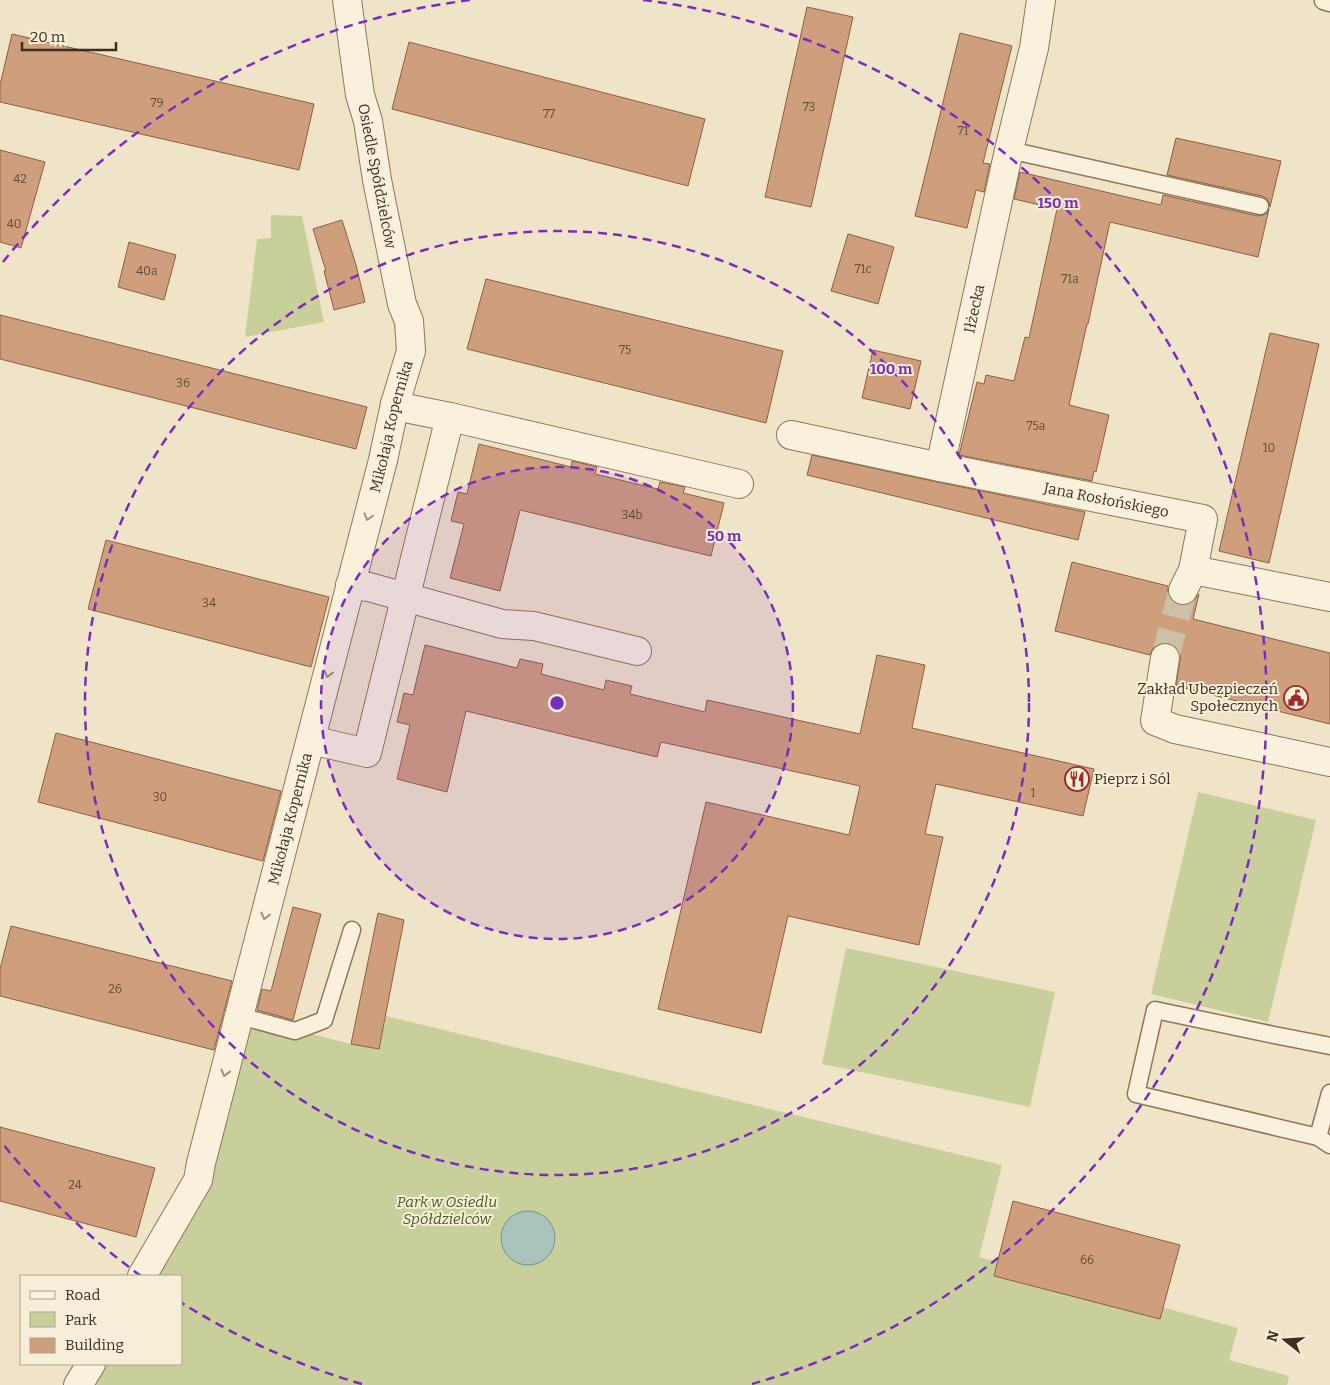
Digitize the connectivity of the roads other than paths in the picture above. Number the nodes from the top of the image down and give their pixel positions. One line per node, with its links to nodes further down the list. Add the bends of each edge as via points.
1 (347, 0): 5 (street, Osiedle Spółdzielców, via 360,95 368,121 402,304 409,321)
2 (1041, 0): 3 (street, Iłżecka, via 1034,48)
3 (1009, 150): 4 (lane); 9 (street, Iłżecka)
4 (1260, 206)
5 (411, 351): 6 (street, Mikołaja Kopernika)
6 (395, 404): 7 (street); 11 (street, Mikołaja Kopernika, one-way to 11)
7 (450, 417): 10 (street); 12 (street)
8 (791, 435): 9 (street)
9 (940, 467): 13 (street, Jana Rosłońskiego, via 1203,519 1188,580)
10 (739, 484)
11 (350, 585): 12 (street); 16 (street, Mikołaja Kopernika, one-way to 16)
12 (407, 597): 14 (street, via 502,624 534,626); 16 (street, via 367,753)
13 (1330, 597)
14 (637, 652)
15 (1165, 658): 17 (street, via 1155,721 1175,729)
16 (311, 740): 19 (street, Mikołaja Kopernika, one-way to 19)
17 (1330, 762)
18 (352, 930): 19 (lane, via 324,1020 295,1031)
19 (240, 1016): 23 (street, Mikołaja Kopernika, one-way to 23, via 198,1180)
20 (1330, 1046): 22 (lane, via 1155,1010 1136,1094)
21 (1330, 1093): 22 (lane)
22 (1324, 1141)
23 (143, 1275)
24 (90, 1365): 25 (street)
25 (78, 1385)

